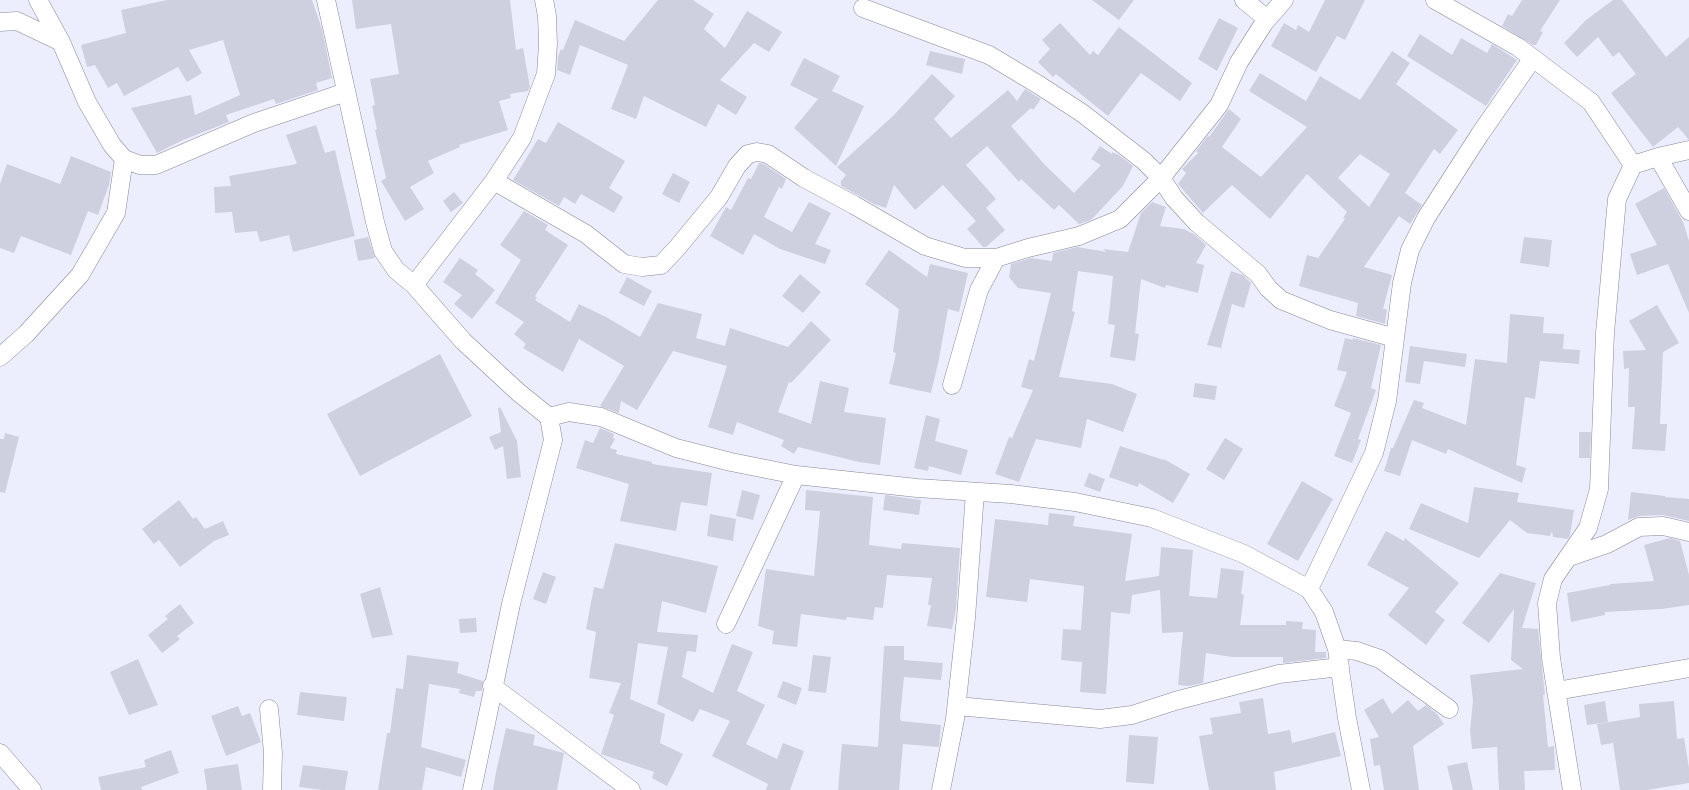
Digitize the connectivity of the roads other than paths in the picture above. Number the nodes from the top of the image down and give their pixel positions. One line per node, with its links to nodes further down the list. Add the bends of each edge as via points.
1 (36, 0): 9 (street); 10 (street)
2 (326, 0): 12 (street)
3 (544, 0): 18 (street, via 548,16 546,74 522,138)
4 (1244, 0): 8 (street)
5 (1284, 0): 8 (street)
6 (1435, 0): 11 (street)
7 (863, 8): 17 (street, via 989,55 1082,113)
8 (1267, 19): 17 (street, via 1239,62 1219,105)
9 (8, 22): 10 (street)
10 (61, 42): 15 (street, via 87,102)
11 (1533, 58): 16 (street, via 1591,102); 22 (street, via 1426,218 1410,250)
12 (346, 92): 15 (street, via 254,123 156,165); 21 (street, via 383,252 396,270)
13 (1689, 150): 14 (street)
14 (1658, 157): 16 (street); 19 (street)
15 (124, 159): 23 (street, via 116,214 80,275 26,334)
16 (1633, 165): 29 (street, via 1617,198 1605,333 1599,489 1588,528)
17 (1161, 178): 20 (street, via 1120,219 1079,236); 22 (street, via 1197,224 1258,274 1280,300 1330,320)
18 (494, 181): 20 (street, via 586,234 624,264 642,267 661,264 719,197 748,154 763,153 925,246 965,258); 21 (street)
19 (1689, 211)
20 (996, 258): 24 (street, via 979,290)
21 (414, 285): 25 (street, via 463,341)
22 (1394, 338): 30 (street, via 1387,401 1374,453)
23 (0, 357)
24 (952, 385)
25 (549, 417): 26 (street, via 569,412 601,418 676,448); 35 (street, via 553,440)
26 (796, 475): 27 (street); 31 (street)
27 (976, 492): 30 (street, via 1075,502 1152,518 1244,554); 37 (street)
28 (1689, 532): 29 (street, via 1663,526 1639,527 1607,544)
29 (1569, 557): 36 (street, via 1553,579 1547,603)
30 (1309, 589): 32 (street, via 1324,612)
31 (726, 624)
32 (1337, 648): 33 (street); 39 (street, via 1380,659)
33 (1340, 667): 37 (street, via 1279,674 1132,715 1100,719); 46 (street)
34 (1689, 668): 36 (street)
35 (492, 686): 43 (street); 44 (street)
36 (1556, 691): 47 (street)
37 (956, 706): 45 (street)
38 (269, 709): 42 (street)
39 (1449, 709)
40 (0, 753): 41 (street)
41 (32, 790)
42 (272, 790)
43 (472, 790)
44 (631, 790)
45 (941, 790)
46 (1361, 790)
47 (1572, 790)

